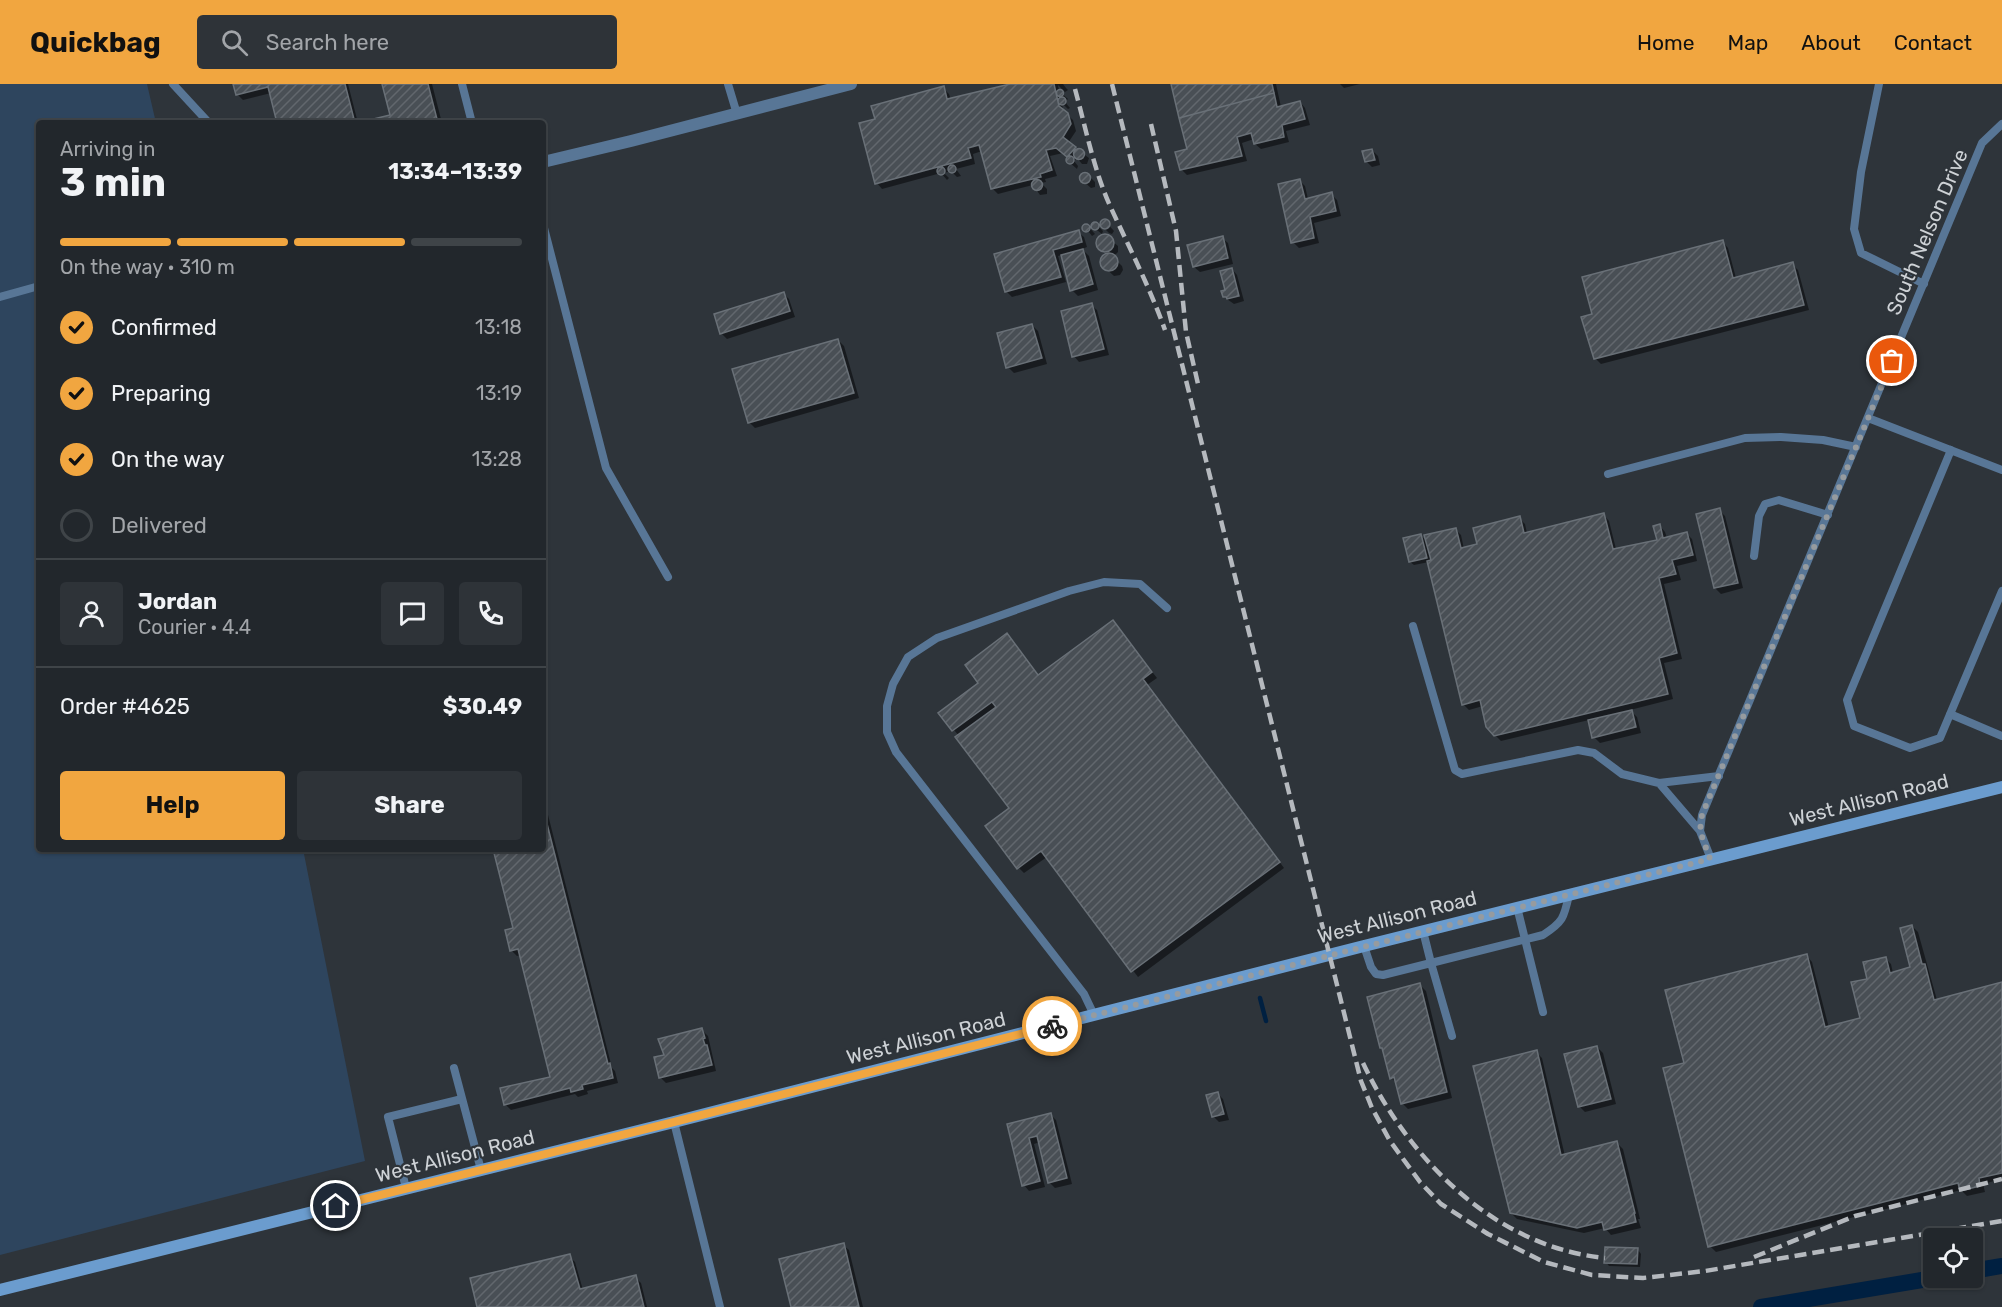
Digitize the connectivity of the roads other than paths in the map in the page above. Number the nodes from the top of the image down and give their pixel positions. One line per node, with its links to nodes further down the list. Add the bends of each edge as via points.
1 (173, 84): 7 (lane)
2 (462, 84): 8 (lane)
3 (728, 84): 6 (lane)
4 (851, 84): 6 (street)
5 (1879, 84): 12 (lane, via 1854,229 1861,253)
6 (737, 114): 10 (street)
7 (206, 120)
8 (471, 120)
9 (2002, 124): 12 (lane, South Nelson Drive, via 1982,143)
10 (546, 161)
11 (546, 236): 22 (lane, via 606,468)
12 (1924, 284): 15 (lane, South Nelson Drive)
13 (36, 287): 14 (lane)
14 (0, 297)
15 (1868, 418): 16 (lane, South Nelson Drive); 17 (lane)
16 (1856, 447): 19 (lane, via 1823,440 1745,438); 20 (lane, South Nelson Drive)
17 (1950, 450): 18 (lane); 26 (lane, via 1847,700 1854,726 1910,748 1940,738)
18 (2002, 470)
19 (1608, 474)
20 (1828, 515): 21 (lane, via 1779,500 1765,504 1759,516); 28 (lane, South Nelson Drive)
21 (1754, 556)
22 (668, 577)
23 (2002, 591): 26 (lane)
24 (1167, 608): 40 (lane, via 1140,584 1104,582 1069,591 937,638 908,657 893,684 887,706 887,732 896,752 1084,994)
25 (1413, 626): 29 (lane, via 1455,770 1462,774 1578,750 1594,753 1622,774)
26 (1950, 714): 27 (lane)
27 (2002, 736)
28 (1719, 776): 29 (lane); 31 (lane, South Nelson Drive, via 1702,815)
29 (1659, 783): 31 (lane)
30 (2002, 787): 32 (street, West Allison Road)
31 (1700, 831): 32 (lane)
32 (1710, 859): 33 (street, West Allison Road)
33 (1569, 895): 34 (street, West Allison Road); 36 (lane, via 1564,917 1556,926)
34 (1517, 908): 35 (street, West Allison Road); 36 (lane)
35 (1423, 931): 37 (street, West Allison Road); 38 (lane)
36 (1525, 939): 38 (lane); 39 (lane)
37 (1364, 946): 38 (lane, via 1376,974); 40 (street, West Allison Road)
38 (1431, 963): 41 (lane)
39 (1543, 1012)
40 (1094, 1015): 44 (street, West Allison Road)
41 (1452, 1036)
42 (454, 1068): 43 (lane)
43 (462, 1099): 45 (lane); 46 (lane, via 388,1117)
44 (674, 1122): 45 (street, West Allison Road); 48 (lane)
45 (481, 1170): 46 (street, West Allison Road)
46 (406, 1188): 47 (street, West Allison Road)
47 (0, 1290)
48 (720, 1307)

